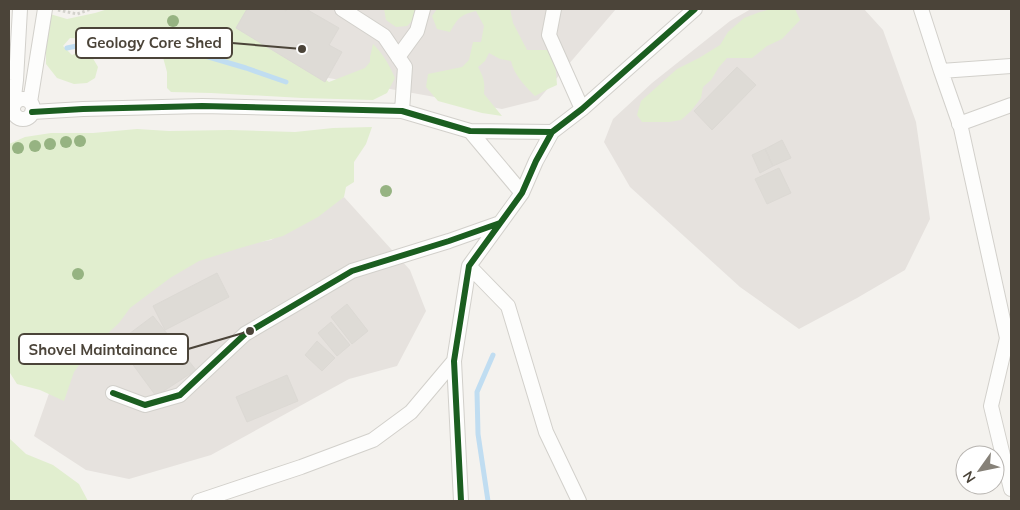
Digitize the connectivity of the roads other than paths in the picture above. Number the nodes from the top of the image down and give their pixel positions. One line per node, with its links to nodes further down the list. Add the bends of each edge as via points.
1 (20, 9): 15 (street)
2 (45, 9): 12 (street)
3 (342, 9): 8 (street, via 384,36)
4 (423, 9): 8 (street, via 417,31)
5 (554, 9): 13 (street, via 549,35)
6 (695, 9): 13 (street)
7 (921, 9): 10 (street)
8 (398, 57): 14 (street, via 405,67)
9 (1011, 66): 10 (street)
10 (941, 71): 16 (street)
11 (1011, 105): 16 (street)
12 (31, 107): 14 (street, via 202,106); 15 (street, via 28,100 21,99 15,102)
13 (582, 110): 18 (street)
14 (402, 111): 17 (street)
15 (12, 113)
16 (959, 124): 22 (street)
17 (470, 130): 18 (street); 19 (street)
18 (552, 132): 19 (street)
19 (522, 193): 20 (street)
20 (500, 222): 21 (street); 24 (street, via 352,271 245,334 180,395 145,405)
21 (469, 266): 23 (street); 28 (street, via 508,306 546,432)
22 (1009, 342): 25 (street, via 991,406)
23 (454, 361): 26 (street, via 411,412 373,440); 27 (street)
24 (113, 392)
25 (1011, 489)
26 (199, 501)
27 (461, 501)
28 (579, 501)

